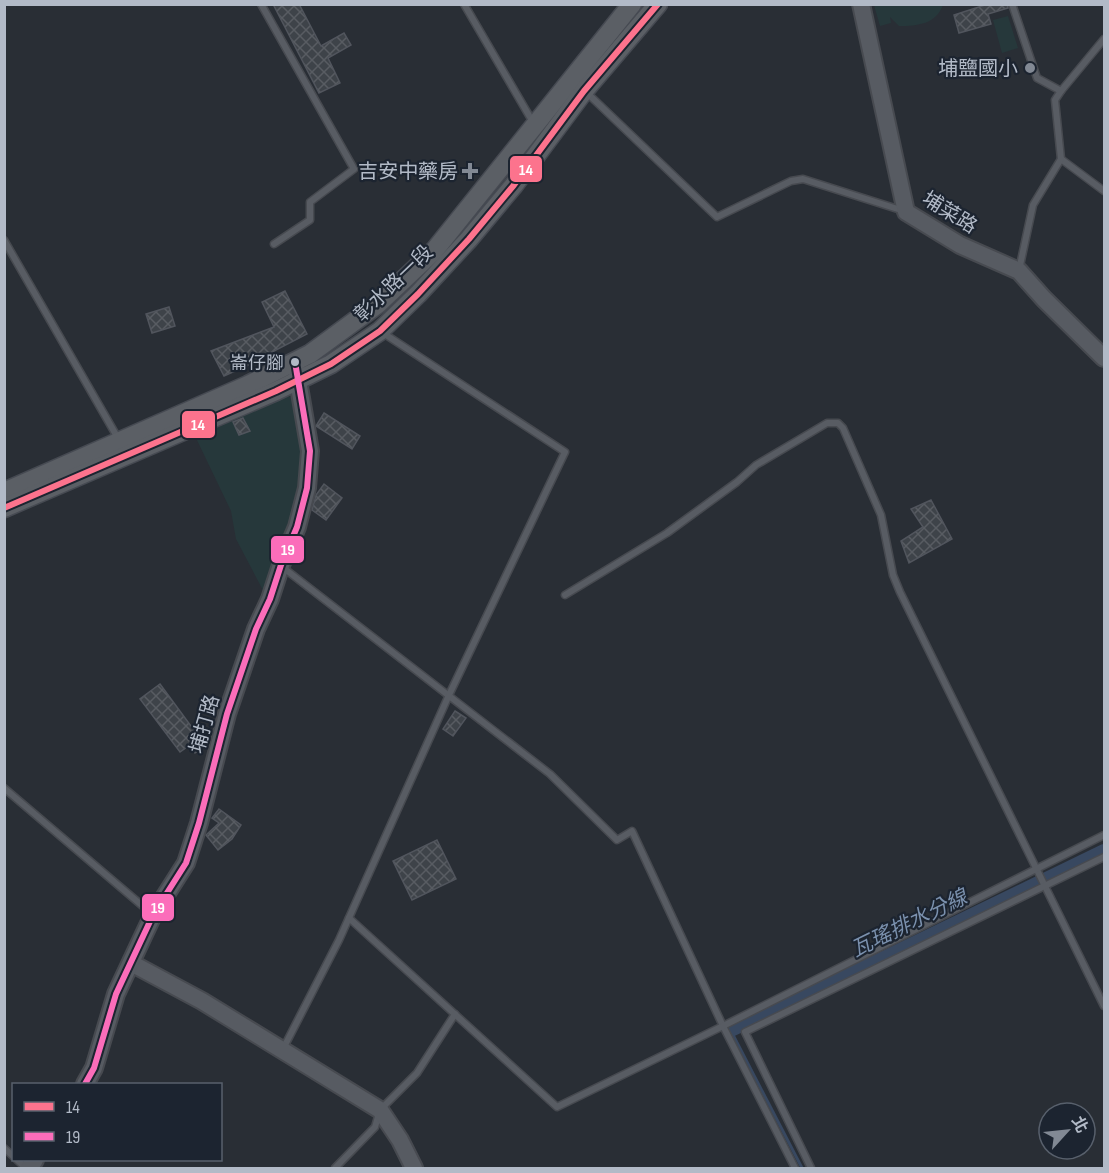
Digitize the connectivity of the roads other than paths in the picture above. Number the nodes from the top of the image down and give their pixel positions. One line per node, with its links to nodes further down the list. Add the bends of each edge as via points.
1 (261, 4): 16 (lane, via 354,169 310,202 309,220)
2 (464, 4): 10 (lane)
3 (632, 4): 10 (main road, 彰水路一段)
4 (658, 4): 8 (main road, 彰水路一段)
5 (861, 4): 14 (street, 埔菜路)
6 (1012, 4): 9 (lane, via 1037,78)
7 (1104, 39): 9 (lane)
8 (584, 91): 11 (main road, 彰水路一段); 14 (lane, via 717,217 791,181 804,179)
9 (1061, 91): 12 (lane, via 1055,100)
10 (535, 124): 11 (lane); 17 (main road, 彰水路一段, via 434,251)
11 (544, 143): 19 (main road, 彰水路一段, via 514,185)
12 (1061, 159): 13 (lane); 18 (lane, via 1034,205)
13 (1104, 191)
14 (906, 212): 18 (street, 埔菜路, via 960,245)
15 (4, 240): 23 (lane)
16 (274, 244)
17 (415, 269): 19 (main road); 22 (main road, 彰水路一段, via 378,304 310,354)
18 (1019, 271): 21 (street, 埔菜路)
19 (428, 283): 20 (main road, 彰水路一段)
20 (380, 331): 22 (main road, 彰水路一段, via 331,364); 28 (lane, via 565,452)
21 (1104, 358)
22 (297, 371): 23 (main road, 彰水路一段, via 248,385); 25 (main road, 彰水路一段, via 180,434); 26 (street, 埔打路, via 310,450 307,488 297,527)
23 (120, 441): 24 (main road, 彰水路一段)
24 (4, 492)
25 (4, 508)
26 (281, 565): 28 (lane); 34 (street, 埔打路, via 227,714 186,862)
27 (565, 595): 32 (lane, via 667,533 756,465 827,423 838,423 881,515 900,592)
28 (449, 695): 35 (lane); 40 (lane, via 550,774 617,840 632,831)
29 (4, 788): 34 (lane)
30 (1104, 835): 32 (lane)
31 (1104, 857): 33 (lane)
32 (1036, 869): 33 (lane); 39 (lane)
33 (1045, 885): 37 (lane); 41 (lane)
34 (153, 915): 36 (street, 埔打路)
35 (349, 918): 38 (lane); 42 (lane)
36 (131, 963): 42 (street); 43 (street, 埔打路, via 116,994 94,1068)
37 (1104, 1006)
38 (455, 1014): 40 (lane, via 557,1107); 44 (lane, via 417,1073)
39 (738, 1019): 40 (lane); 41 (lane)
40 (723, 1026): 47 (lane)
41 (744, 1032): 48 (lane)
42 (282, 1051): 44 (street)
43 (86, 1083)
44 (380, 1110): 45 (lane, via 375,1127); 46 (street)
45 (335, 1168)
46 (414, 1168)
47 (795, 1168)
48 (812, 1168)

